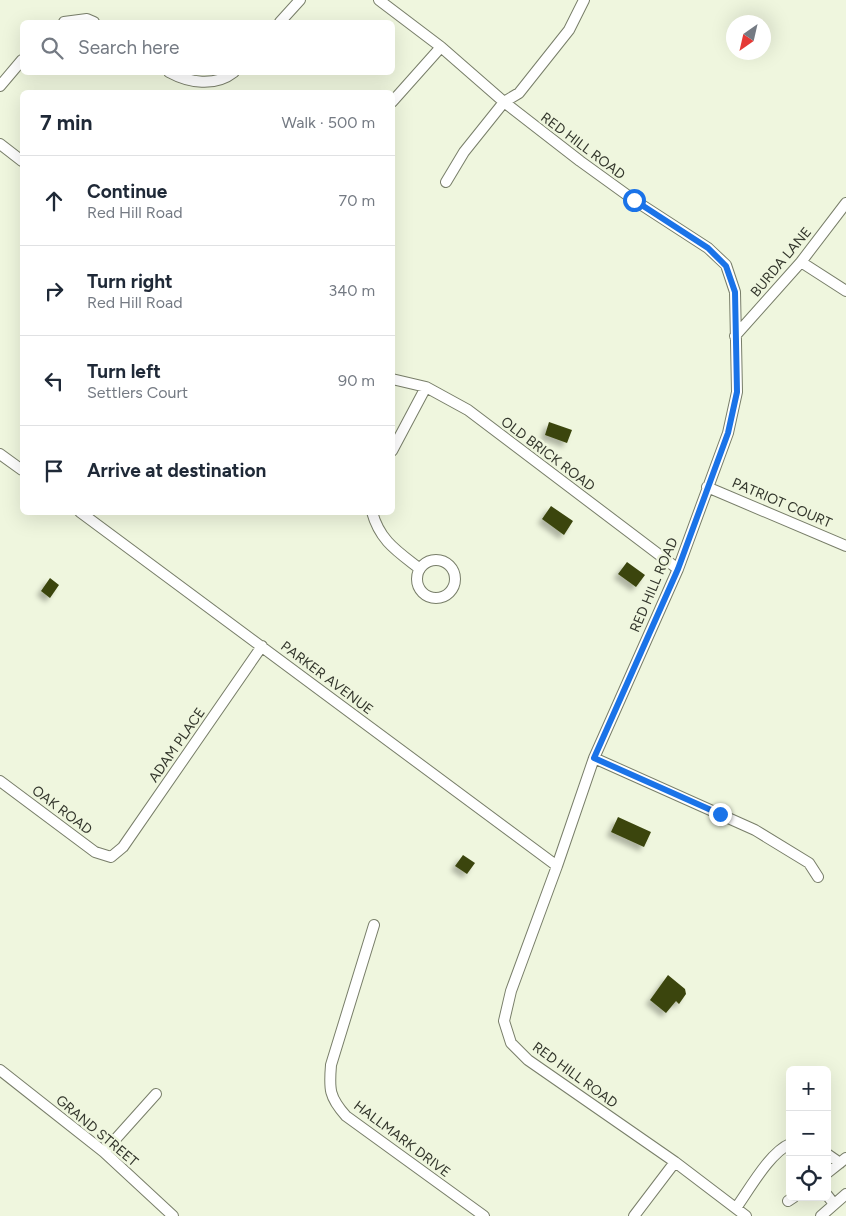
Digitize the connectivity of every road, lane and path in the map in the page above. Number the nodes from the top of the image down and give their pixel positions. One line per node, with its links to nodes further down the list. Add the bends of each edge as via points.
1 (300, 0): 4 (street)
2 (584, 0): 11 (street, via 569,30 519,93)
3 (385, 2): 5 (street, RED HILL ROAD)
4 (282, 20)
5 (441, 47): 10 (street); 11 (street, RED HILL ROAD)
6 (20, 62): 9 (street)
7 (174, 75): 8 (street, via 198,83)
8 (230, 75)
9 (0, 86)
10 (395, 99)
11 (504, 102): 14 (street, via 464,152); 18 (street, RED HILL ROAD, via 634,200 708,248 726,266 735,292)
12 (0, 144): 13 (street)
13 (20, 159)
14 (446, 182)
15 (846, 203): 16 (street, BURDA LANE)
16 (801, 262): 17 (street); 18 (street, BURDA LANE)
17 (846, 291)
18 (735, 336): 24 (street, RED HILL ROAD, via 737,392 728,433)
19 (395, 380): 20 (street, OLD BRICK ROAD)
20 (426, 387): 21 (street); 29 (street, OLD BRICK ROAD, via 468,410)
21 (395, 446)
22 (0, 454): 23 (street)
23 (20, 469)
24 (707, 487): 27 (street, PATRIOT COURT); 29 (street, RED HILL ROAD)
25 (84, 515): 30 (street, PARKER AVENUE)
26 (373, 515): 28 (street, via 376,528 388,545)
27 (846, 546)
28 (420, 569)
29 (678, 569): 31 (street, RED HILL ROAD)
30 (262, 646): 33 (street, ADAM PLACE, via 123,847); 34 (street, PARKER AVENUE)
31 (594, 758): 34 (street, RED HILL ROAD); 35 (street, via 756,830 809,863)
32 (0, 781): 33 (street, OAK ROAD, via 95,852)
33 (111, 857)
34 (558, 866): 43 (street, RED HILL ROAD, via 511,992 504,1021 511,1043 532,1063)
35 (818, 877)
36 (374, 925): 50 (street, HALLMARK DRIVE, via 331,1065 329,1088 336,1105 346,1116)
37 (0, 1070): 40 (street, GRAND STREET)
38 (156, 1094): 40 (street)
39 (786, 1147): 48 (street)
40 (104, 1152): 49 (street, GRAND STREET)
41 (831, 1156): 42 (street)
42 (843, 1160): 44 (street)
43 (675, 1162): 48 (street, RED HILL ROAD); 51 (street)
44 (831, 1170)
45 (846, 1194): 47 (street)
46 (831, 1200): 47 (street)
47 (834, 1204): 53 (street)
48 (736, 1208): 52 (street, RED HILL ROAD)
49 (173, 1216)
50 (484, 1216)
51 (634, 1216)
52 (746, 1216)
53 (821, 1216)

